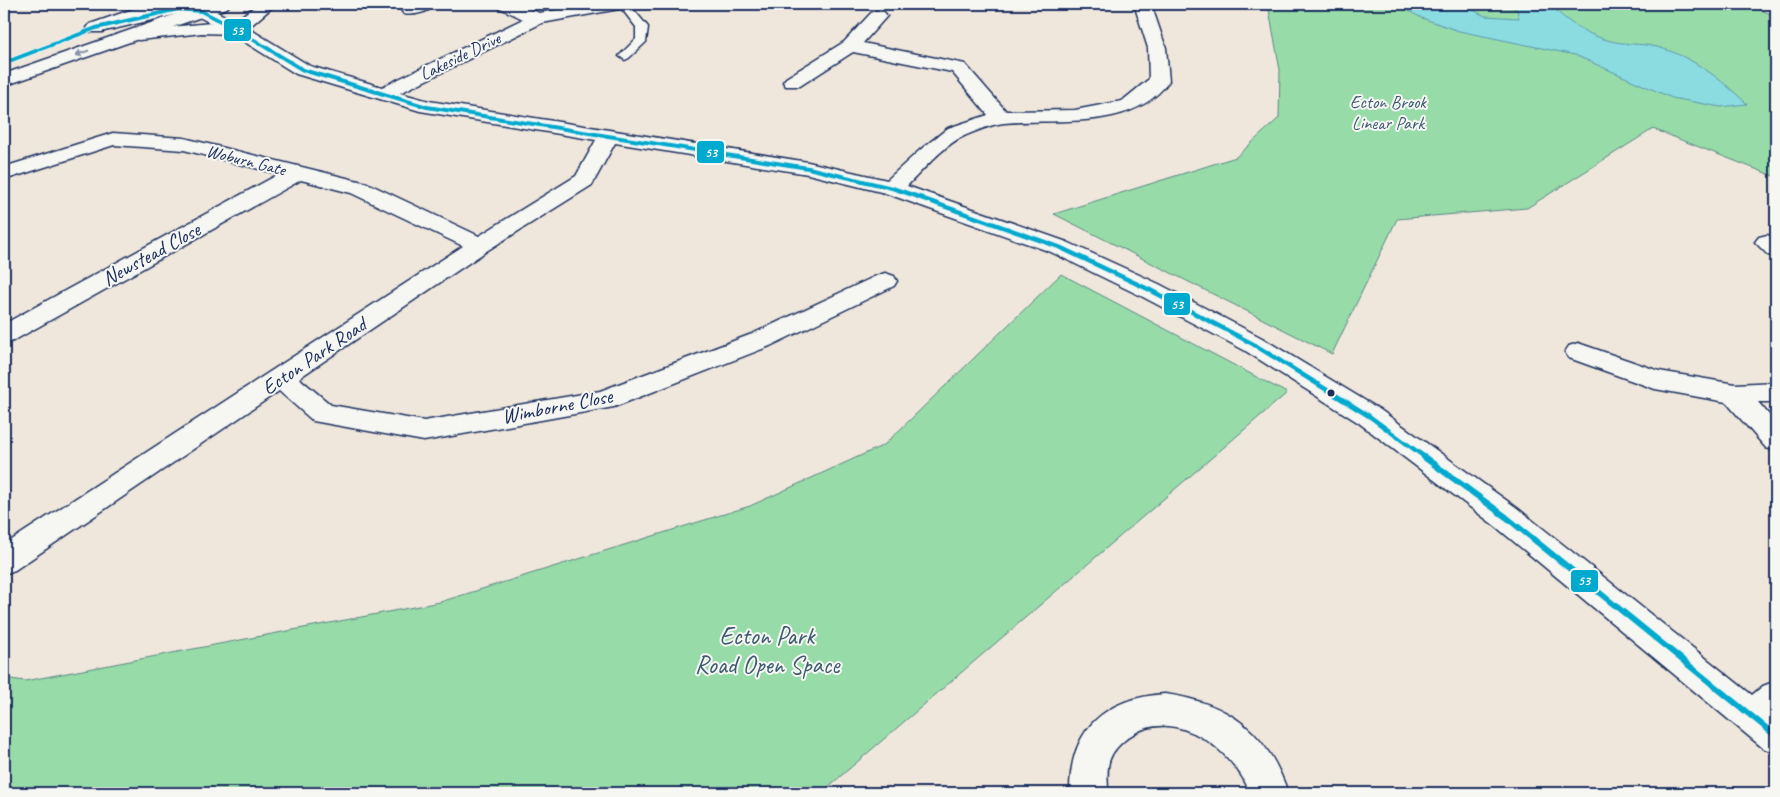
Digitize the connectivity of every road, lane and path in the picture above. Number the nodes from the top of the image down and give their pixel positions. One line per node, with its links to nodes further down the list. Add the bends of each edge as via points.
1 (163, 4): 13 (street)
2 (221, 4): 9 (street)
3 (268, 4): 14 (street)
4 (427, 4): 10 (street)
5 (506, 4): 12 (street, Lakeside Drive)
6 (619, 4): 12 (street, Lakeside Drive)
7 (623, 4): 17 (lane, via 642,27 642,40)
8 (1143, 4): 22 (street, via 1157,48 1159,82 1128,106 1074,116)
9 (202, 7): 13 (street, via 178,9); 14 (street); 15 (street)
10 (410, 10)
11 (878, 16): 16 (street)
12 (537, 18): 21 (street, Lakeside Drive)
13 (96, 28): 18 (street)
14 (236, 29): 15 (street, via 175,29); 21 (street, via 304,70)
15 (128, 37): 19 (street, one-way to 19)
16 (850, 46): 20 (street); 22 (street, via 958,68)
17 (625, 56)
18 (4, 63)
19 (4, 80)
20 (793, 82)
21 (383, 94): 23 (street, via 427,107)
22 (1001, 117): 26 (street, via 955,132)
23 (609, 136): 26 (street, via 808,168); 27 (street, Ecton Park Road, via 584,180)
24 (297, 172): 25 (street, Woburn Gate, via 184,144 113,139); 27 (street, Woburn Gate, via 359,188); 29 (street, Newstead Close)
25 (4, 174)
26 (892, 188): 36 (street, via 1059,246 1253,344 1369,416)
27 (480, 246): 31 (street, Ecton Park Road)
28 (885, 281): 31 (street, Wimborne Close, via 760,340 604,400 424,431 322,414)
29 (4, 335)
30 (1578, 352): 33 (street, via 1655,380)
31 (281, 378): 35 (street, Ecton Park Road)
32 (1776, 392): 33 (street)
33 (1735, 394): 34 (street)
34 (1776, 441)
35 (4, 561)
36 (1768, 716)
37 (1089, 793): 38 (street, via 1088,771 1097,745 1114,724 1139,712 1183,711 1212,722 1239,741 1259,767)
38 (1269, 793)

